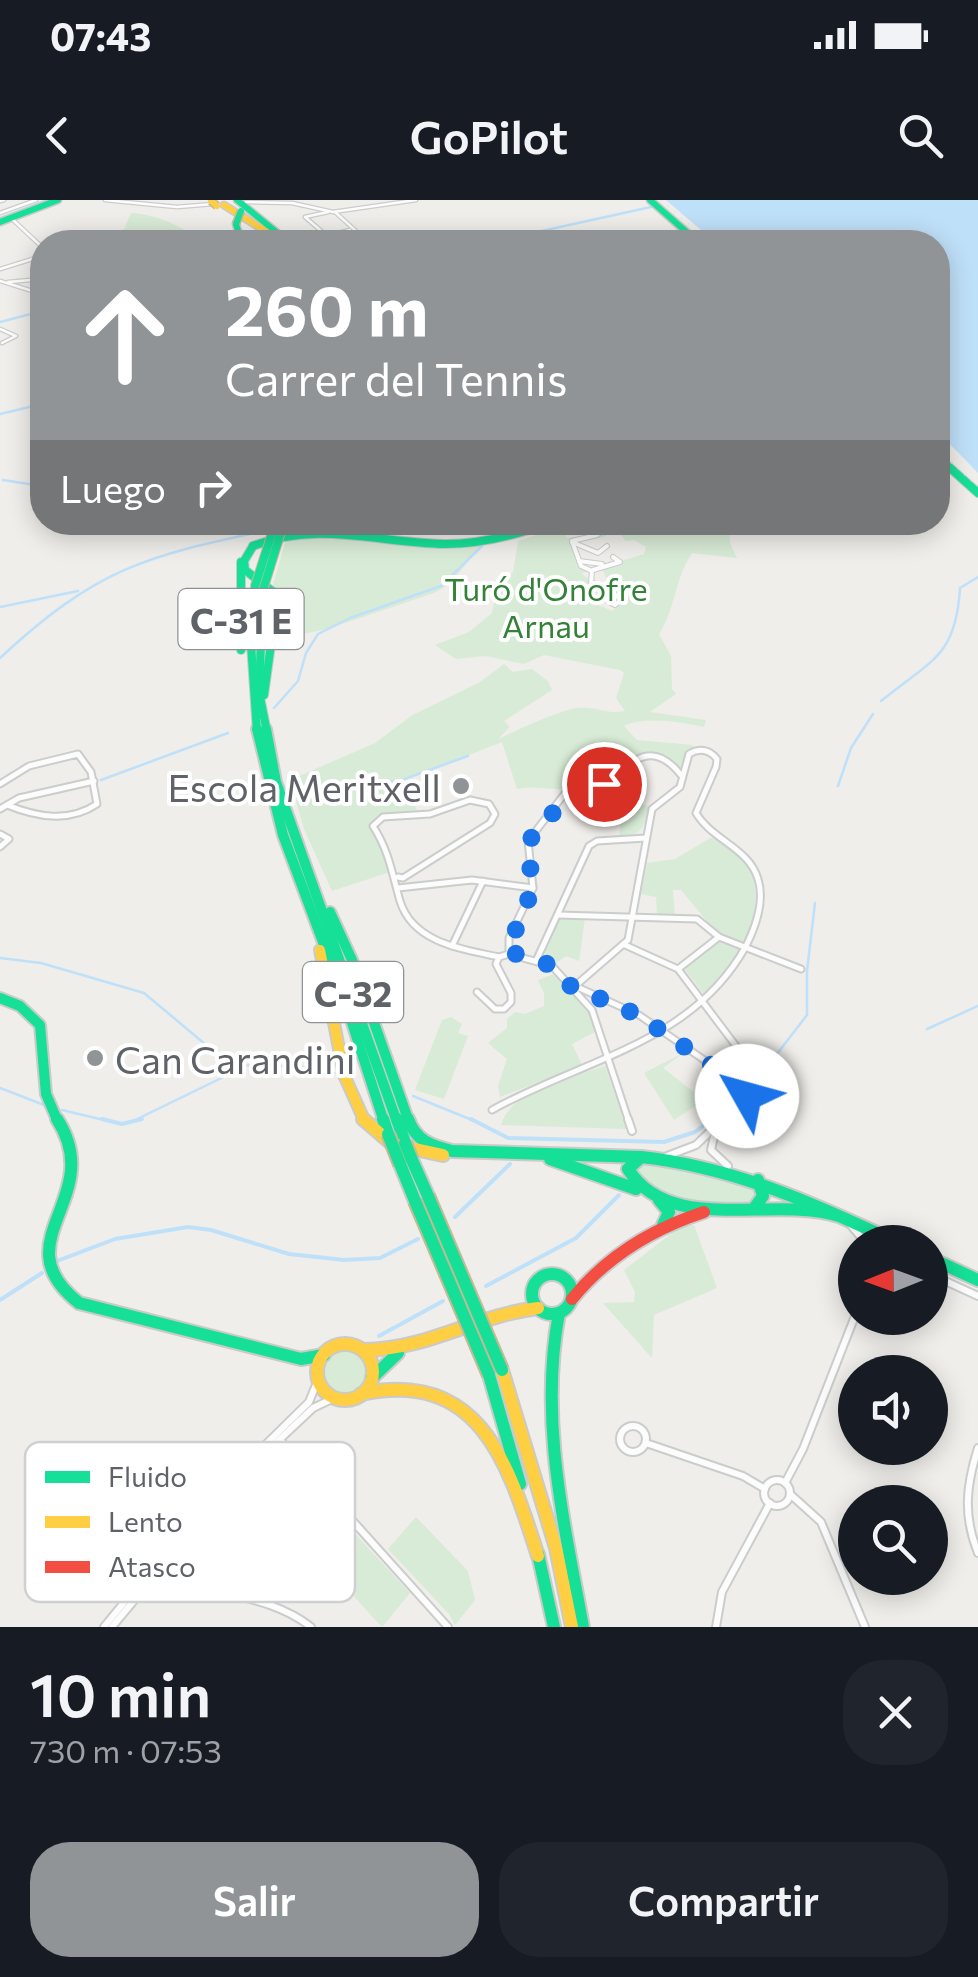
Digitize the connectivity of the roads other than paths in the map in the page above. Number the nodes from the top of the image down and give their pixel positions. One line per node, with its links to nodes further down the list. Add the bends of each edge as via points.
1 (36, 200): 8 (street)
2 (53, 200): 8 (main road)
3 (104, 200): 6 (street, via 177,207)
4 (416, 200): 7 (street)
5 (650, 200): 14 (main road)
6 (226, 203): 7 (street); 9 (main road, bridge); 10 (main road); 11 (main road)
7 (333, 211): 12 (street, via 305,217); 13 (street)
8 (4, 218): 15 (street)
9 (237, 230)
10 (260, 230)
11 (268, 230)
12 (319, 230)
13 (350, 230)
14 (684, 230)
15 (30, 237)
16 (30, 260): 17 (street)
17 (0, 269)
18 (0, 280): 19 (street); 20 (street)
19 (30, 280)
20 (30, 290)
21 (0, 329): 22 (street, via 16,336)
22 (2, 344)
23 (950, 468): 24 (main road)
24 (978, 494)
25 (272, 535): 38 (main road, C-32, bridge)
26 (278, 535): 32 (main road, C-31 E)
27 (279, 535): 38 (main road, C-32, bridge)
28 (357, 535): 29 (main road, C-31 E, via 424,543)
29 (519, 535)
30 (588, 535): 31 (street)
31 (572, 542): 34 (street); 35 (street)
32 (253, 546): 40 (main road, C-31 E, via 240,567); 41 (main road, C-31 E, via 246,570 280,603 264,682)
33 (607, 546): 34 (street)
34 (598, 553): 36 (street, via 620,562)
35 (579, 562): 36 (street); 37 (street)
36 (604, 565): 37 (street)
37 (592, 571): 39 (street, via 590,580 621,600)
38 (259, 588): 40 (main road, C-32, via 247,645); 41 (main road, C-32, via 256,676)
39 (597, 601)
40 (247, 694): 57 (main road, C-32, via 266,794)
41 (265, 745): 48 (main road, C-32)
42 (682, 779): 47 (street, via 652,809); 54 (street, via 670,763 638,758 592,790 566,792 527,843); 61 (street, via 693,751 709,751 717,759 696,813 758,874 760,904)
43 (94, 780): 44 (street, via 73,754 30,766); 45 (street); 45 (street, via 97,804 82,812 40,816)
44 (0, 784)
45 (3, 807)
46 (0, 834): 49 (street, via 9,839)
47 (646, 838): 55 (street, via 591,844); 56 (street)
48 (296, 844): 79 (main road, via 352,960 420,1140 452,1151); 132 (main road, C-32, bridge, via 412,1160 502,1370 556,1548)
49 (0, 848)
50 (401, 877): 50 (street, via 374,828 377,819 430,814 470,800 492,807 490,823); 52 (street); 53 (street)
51 (483, 881): 52 (street); 54 (street); 60 (street)
52 (408, 887): 53 (street)
53 (398, 888): 60 (street, via 413,924)
54 (533, 888): 62 (street)
55 (558, 914): 56 (street); 64 (street)
56 (632, 916): 58 (street, via 696,919); 59 (street)
57 (315, 924): 83 (main road, via 347,1087 369,1130 401,1149 551,1160); 122 (main road, C-32, bridge, via 388,1134 488,1374)
58 (719, 937): 61 (street); 65 (street)
59 (625, 944): 65 (street); 67 (street)
60 (452, 946): 63 (street)
61 (746, 948): 66 (street); 70 (street)
62 (509, 954): 63 (street); 64 (street)
63 (499, 957): 68 (street, via 510,1004 495,1009)
64 (536, 961): 67 (street)
65 (678, 969): 70 (street)
66 (801, 969)
67 (574, 986): 71 (street); 72 (street, via 595,1016)
68 (477, 992)
69 (0, 998): 105 (main road, via 26,1008 42,1027 47,1098 71,1148 46,1245 51,1286 78,1303)
70 (704, 1004): 71 (street); 73 (street)
71 (665, 1033): 72 (street); 74 (street)
72 (609, 1058): 76 (street, via 542,1082); 78 (street)
73 (754, 1070): 74 (street, via 739,1073); 75 (street, via 768,1085 759,1096)
74 (736, 1082): 75 (street)
75 (747, 1096): 77 (street)
76 (492, 1110)
77 (719, 1125): 80 (street, via 696,1145); 81 (street, via 711,1150)
78 (632, 1131)
79 (640, 1157): 80 (main road); 83 (main road, via 628,1173)
80 (662, 1157): 81 (main road)
81 (728, 1166): 82 (main road)
82 (750, 1174): 85 (main road, via 763,1192); 87 (main road)
83 (636, 1189): 84 (main road)
84 (656, 1197): 86 (main road); 89 (main road, via 669,1215)
85 (753, 1208): 86 (main road); 87 (main road, via 802,1207)
86 (713, 1210): 89 (main road)
87 (838, 1216): 88 (main road)
88 (850, 1225)
89 (657, 1230): 91 (main road)
90 (948, 1266): 93 (main road)
91 (593, 1274): 92 (main road); 97 (main road)
92 (564, 1278): 95 (main road, via 546,1274); 97 (main road)
93 (978, 1280)
94 (948, 1282): 96 (street)
95 (532, 1289): 98 (main road); 99 (main road)
96 (978, 1296)
97 (572, 1299): 100 (main road)
98 (538, 1308): 99 (main road); 100 (main road)
99 (508, 1311): 102 (main road)
100 (559, 1313): 133 (main road, via 551,1334 550,1388)
101 (848, 1335): 116 (street)
102 (406, 1348): 103 (main road); 107 (main road)
103 (364, 1350): 104 (main road, via 345,1344); 107 (main road)
104 (324, 1355): 105 (main road); 106 (main road)
105 (301, 1359): 106 (main road)
106 (318, 1377): 109 (main road); 111 (street, via 308,1402)
107 (372, 1379): 108 (main road)
108 (362, 1394): 109 (main road); 122 (main road, via 441,1397 474,1412 506,1459)
109 (332, 1398): 110 (street)
110 (279, 1439): 112 (street); 113 (street)
111 (267, 1442)
112 (276, 1442)
113 (282, 1442)
114 (646, 1443): 117 (street)
115 (978, 1448): 121 (street, via 963,1502)
116 (785, 1483): 117 (street, via 773,1479); 118 (street)
117 (765, 1489): 119 (street)
118 (790, 1494): 119 (street, via 783,1505); 126 (street, via 821,1522)
119 (770, 1503): 134 (street, via 722,1592)
120 (355, 1524): 130 (street)
121 (978, 1553)
122 (538, 1556): 131 (main road, C-32)
123 (124, 1602): 127 (street)
124 (129, 1602): 128 (street)
125 (273, 1602): 129 (street)
126 (864, 1626)
127 (104, 1627)
128 (112, 1627)
129 (311, 1627)
130 (448, 1627)
131 (554, 1627)
132 (572, 1627)
133 (583, 1627)
134 (716, 1627)

